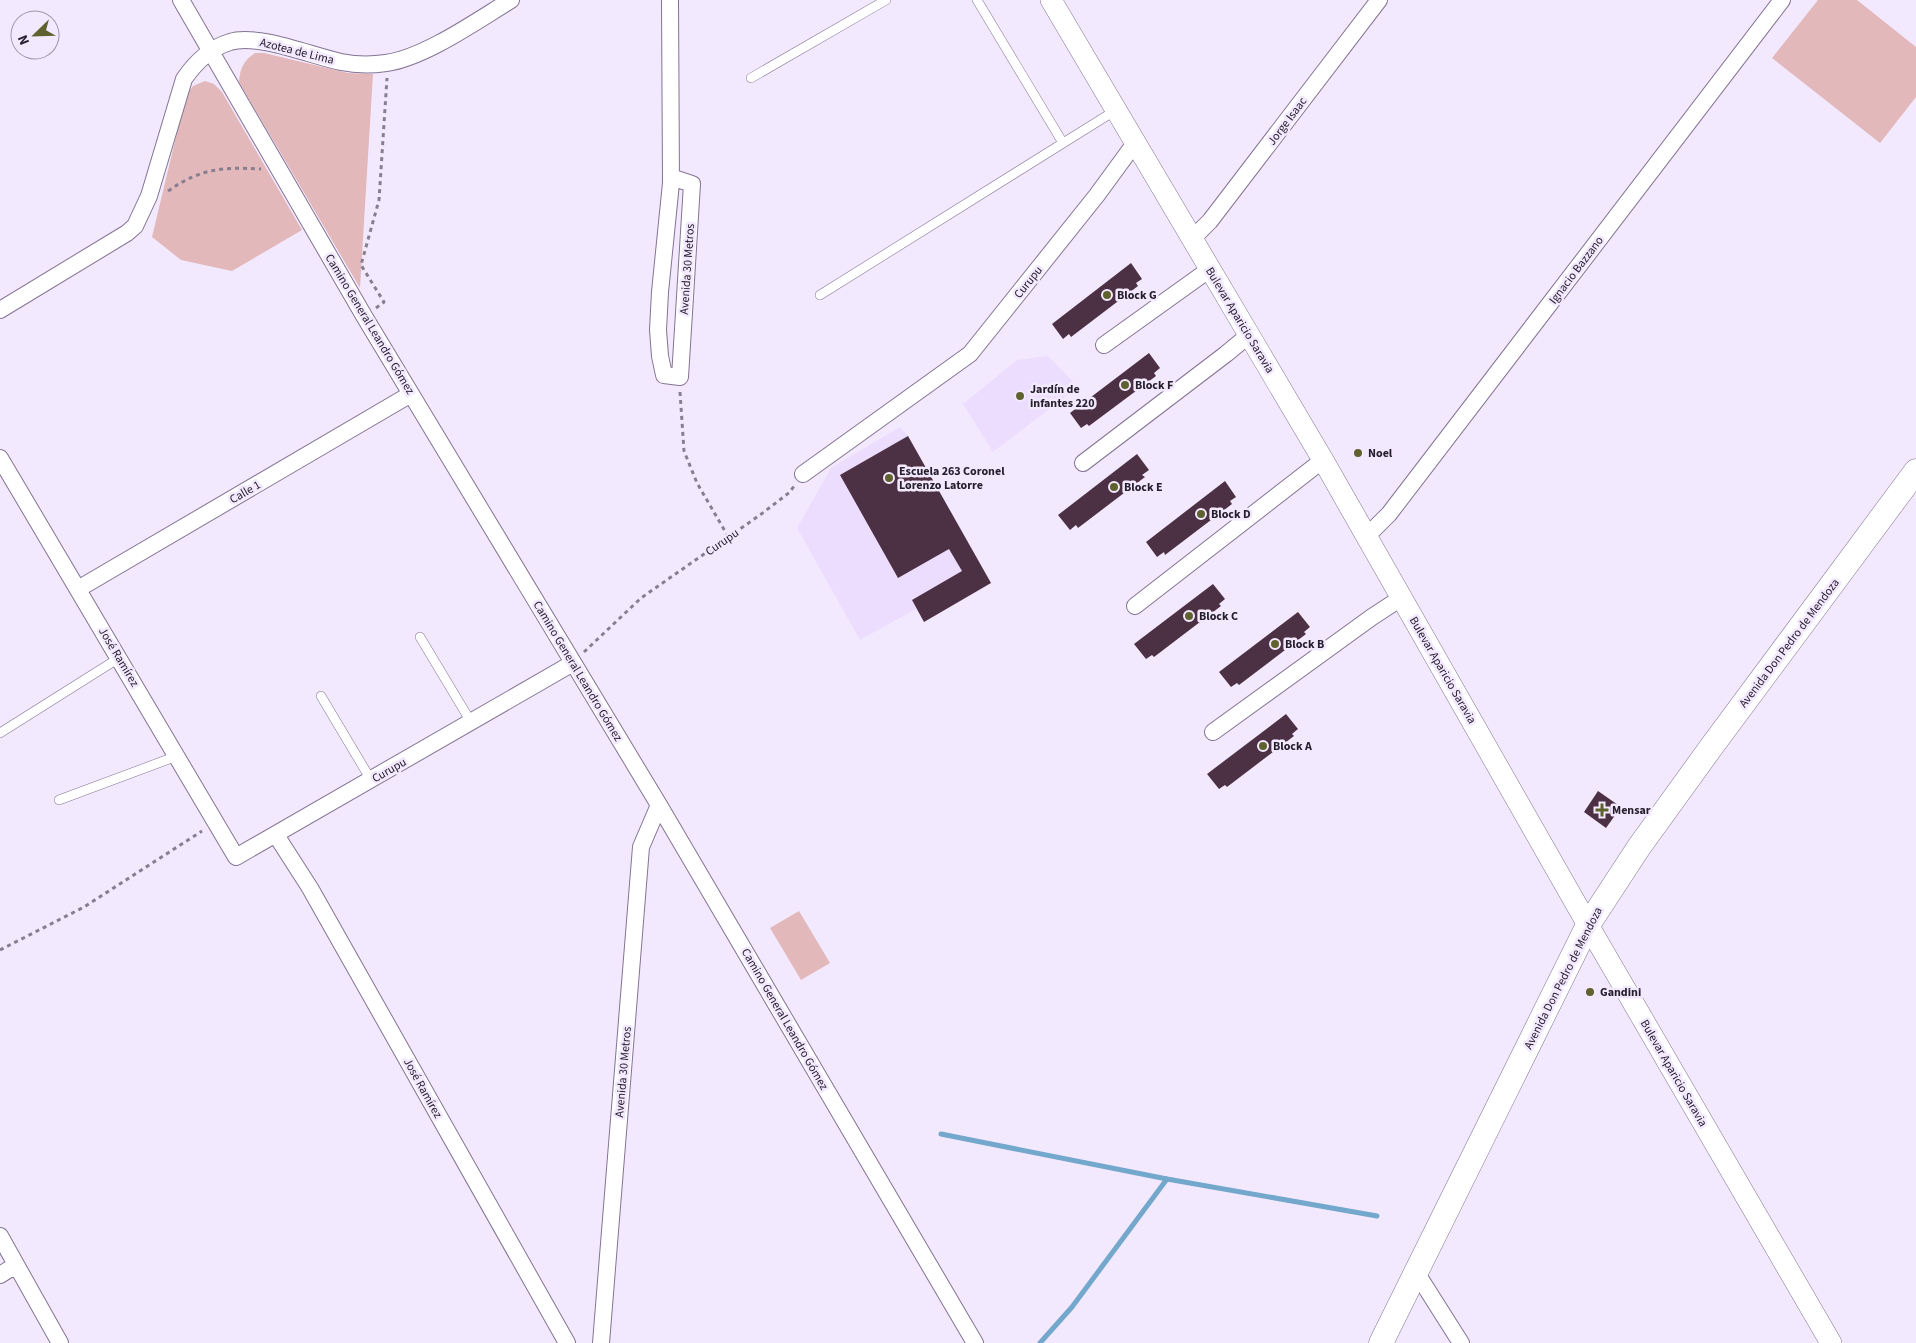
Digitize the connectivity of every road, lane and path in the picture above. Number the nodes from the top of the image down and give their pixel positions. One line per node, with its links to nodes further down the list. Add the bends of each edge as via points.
1 (181, 0): 10 (street, Camino General Leandro Gómez)
2 (511, 0): 9 (street, Azotea de Lima)
3 (670, 0): 17 (street, Avenida 30 Metros)
4 (886, 0): 12 (lane)
5 (977, 0): 15 (lane)
6 (1051, 0): 13 (street, Bulevar Aparicio Saravia)
7 (1379, 0): 19 (street, Jorge Isaac, via 1210,221)
8 (1782, 0): 33 (street, Ignacio Bazzano, via 1389,514)
9 (492, 5): 11 (street, Azotea de Lima, via 426,49)
10 (211, 51): 11 (street, Azotea de Lima, via 230,42 251,40 343,63 369,65); 16 (street, Camino General Leandro Gómez); 18 (street, Azotea de Lima, via 184,79)
11 (388, 62): 23 (path, via 380,200 361,266 384,302)
12 (751, 78)
13 (1116, 110): 14 (street, Bulevar Aparicio Saravia); 15 (lane)
14 (1135, 143): 19 (street, Bulevar Aparicio Saravia); 32 (street, Curupu, via 970,354)
15 (1063, 144): 21 (lane)
16 (279, 172): 18 (path, via 218,168 201,173 172,188); 23 (street, Camino General Leandro Gómez)
17 (671, 177): 26 (street, Avenida 30 Metros, via 658,330 664,375); 26 (street, Avenida 30 Metros, via 692,184)
18 (142, 215): 22 (street, Azotea de Lima, via 127,233)
19 (1192, 239): 20 (street, Bulevar Aparicio Saravia)
20 (1210, 269): 24 (street, Bulevar Aparicio Saravia); 25 (street)
21 (820, 295)
22 (0, 310)
23 (364, 316): 27 (street, Camino General Leandro Gómez)
24 (1249, 335): 29 (street, Bulevar Aparicio Saravia); 30 (street)
25 (1104, 345)
26 (680, 377): 34 (path, via 684,451 697,483)
27 (411, 394): 35 (street, Calle 1); 40 (street, Camino General Leandro Gómez)
28 (0, 458): 35 (street, José Ramírez)
29 (1323, 460): 33 (street, Bulevar Aparicio Saravia); 37 (street)
30 (1084, 463)
31 (1916, 471): 52 (main road, Avenida Don Pedro de Mendoza, via 1700,762)
32 (803, 474): 34 (path, Curupu, via 790,492)
33 (1366, 537): 36 (street, Bulevar Aparicio Saravia)
34 (729, 538): 40 (path, Curupu, via 641,598)
35 (78, 589): 39 (street, José Ramírez)
36 (1401, 598): 43 (street); 52 (street, Bulevar Aparicio Saravia)
37 (1135, 606)
38 (420, 637): 42 (lane)
39 (119, 658): 44 (lane); 45 (street, José Ramírez)
40 (573, 663): 42 (street, Curupu); 48 (street, Camino General Leandro Gómez)
41 (321, 696): 46 (lane)
42 (470, 722): 46 (street, Curupu)
43 (1213, 732)
44 (0, 733)
45 (177, 756): 47 (lane); 49 (street, José Ramírez)
46 (370, 780): 50 (street, Curupu)
47 (59, 800)
48 (659, 805): 60 (street, Avenida 30 Metros, via 641,847); 61 (street, Camino General Leandro Gómez)
49 (216, 822): 51 (street, José Ramírez); 53 (path, via 84,907)
50 (276, 835): 51 (street, Curupu); 59 (street, José Ramírez, via 315,897)
51 (236, 857)
52 (1588, 925): 56 (main road, Avenida Don Pedro de Mendoza); 64 (street, Bulevar Aparicio Saravia)
53 (0, 950)
54 (0, 1236): 55 (street)
55 (16, 1265): 57 (street); 58 (street)
56 (1416, 1272): 62 (main road, Avenida Don Pedro de Mendoza); 63 (street)
57 (0, 1275)
58 (60, 1343)
59 (567, 1343)
60 (601, 1343)
61 (975, 1343)
62 (1381, 1343)
63 (1461, 1343)
64 (1831, 1343)

